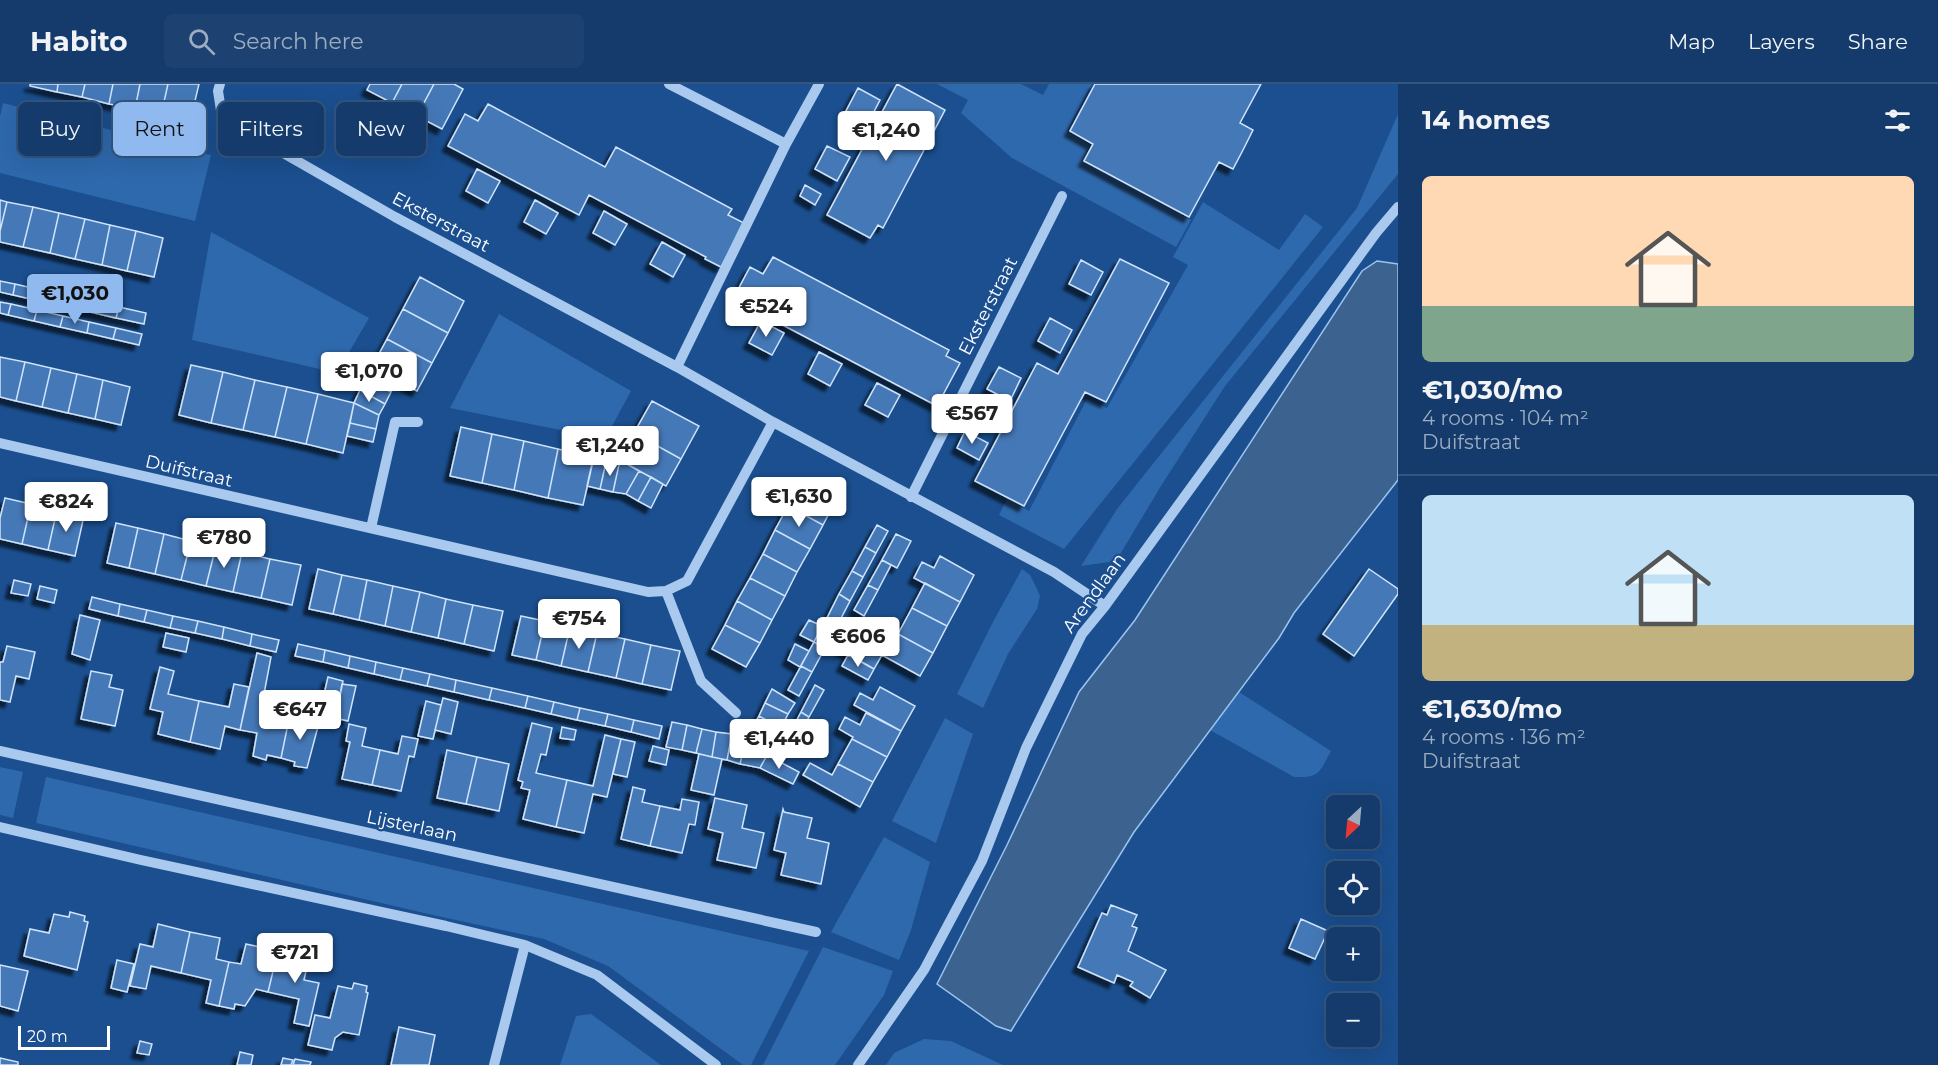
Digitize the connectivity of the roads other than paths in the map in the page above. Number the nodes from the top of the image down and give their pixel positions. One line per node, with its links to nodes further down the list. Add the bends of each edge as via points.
1 (220, 84): 7 (street, Eksterstraat, via 222,117 236,126 395,217)
2 (669, 84): 4 (street)
3 (819, 84): 4 (street)
4 (786, 144): 7 (street)
5 (1062, 196): 11 (street, Eksterstraat)
6 (1398, 207): 14 (street, Arendlaan)
7 (676, 367): 9 (street, Eksterstraat)
8 (418, 422): 12 (street, via 395,422)
9 (773, 423): 11 (street, Eksterstraat); 13 (street, via 687,581)
10 (0, 443): 12 (street, Duifstraat)
11 (912, 497): 14 (street, Eksterstraat, via 1054,572)
12 (371, 528): 13 (street, Duifstraat, via 648,592)
13 (666, 591): 15 (street, via 701,681)
14 (1105, 606): 22 (street, Arendlaan, via 1082,634 1056,686 1026,748 982,861 924,970)
15 (736, 714)
16 (0, 751): 18 (street, Lijsterlaan)
17 (0, 827): 19 (street)
18 (816, 932)
19 (525, 945): 20 (street); 21 (street, via 597,975)
20 (494, 1065)
21 (716, 1065)
22 (858, 1065)

